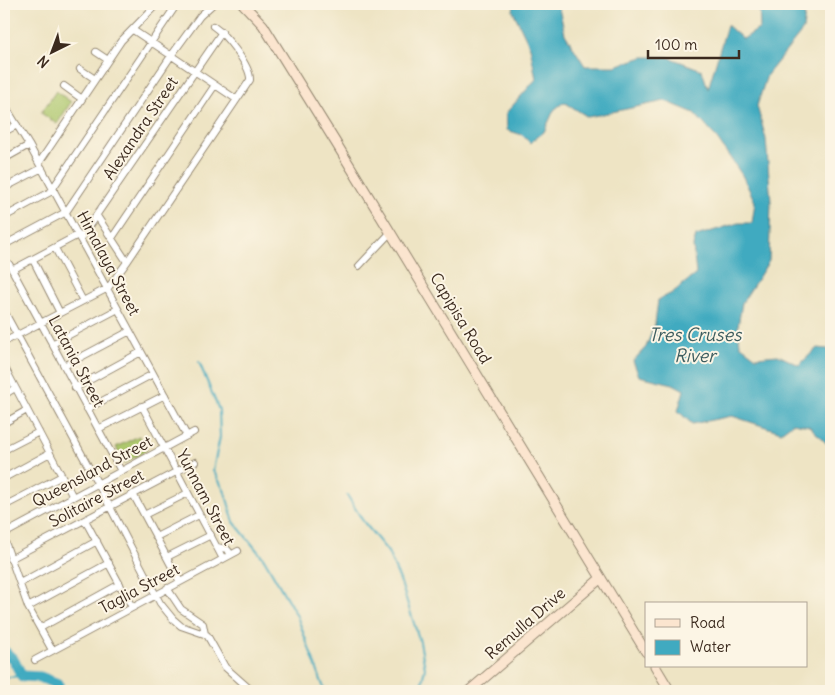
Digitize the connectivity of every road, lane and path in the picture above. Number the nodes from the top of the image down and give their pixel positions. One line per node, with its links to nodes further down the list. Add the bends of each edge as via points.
1 (157, 4): 8 (street)
2 (177, 4): 10 (street)
3 (203, 4): 6 (street)
4 (213, 4): 6 (street)
5 (243, 4): 32 (main road, Capipisa Road, via 262,25)
6 (200, 16): 12 (street)
7 (214, 26): 9 (street)
8 (132, 30): 10 (street); 13 (street)
9 (222, 32): 15 (street, Alexandra Street); 20 (street, via 250,76)
10 (151, 42): 12 (street); 28 (street)
11 (96, 52): 13 (street)
12 (171, 56): 15 (street); 29 (street)
13 (108, 60): 16 (street)
14 (80, 69): 16 (street)
15 (194, 71): 17 (street); 30 (street, Alexandra Street)
16 (95, 79): 19 (street)
17 (215, 85): 20 (street); 34 (street)
18 (64, 86): 19 (street)
19 (82, 99): 26 (street)
20 (236, 99): 38 (street)
21 (4, 104): 22 (street, Himalaya Street)
22 (17, 124): 23 (street); 24 (street, Himalaya Street)
23 (4, 132)
24 (29, 145): 25 (street); 26 (street, Himalaya Street)
25 (4, 159)
26 (40, 165): 27 (street); 28 (street, Himalaya Street)
27 (4, 188)
28 (53, 189): 29 (street, Himalaya Street); 31 (street)
29 (66, 212): 33 (street, Himalaya Street); 35 (street)
30 (97, 216): 33 (street, Alexandra Street); 34 (street)
31 (4, 217)
32 (391, 232): 40 (street); 97 (main road, Capipisa Road)
33 (79, 237): 36 (street, Alexandra Street); 42 (street, Himalaya Street)
34 (112, 238): 38 (street)
35 (4, 245)
36 (54, 248): 37 (street, Alexandra Street); 43 (street)
37 (33, 260): 41 (street, Alexandra Street); 46 (street)
38 (127, 262): 42 (street)
39 (9, 264): 41 (street, Latania Street)
40 (358, 266)
41 (12, 270): 47 (street, Latania Street)
42 (108, 288): 43 (street); 44 (street, Himalaya Street)
43 (83, 301): 46 (street)
44 (118, 309): 48 (street, Himalaya Street); 51 (street)
45 (4, 311): 49 (street)
46 (60, 313): 47 (street)
47 (41, 323): 49 (street); 51 (street, Latania Street)
48 (130, 332): 52 (street, Himalaya Street); 54 (street)
49 (16, 335): 50 (street); 76 (street)
50 (4, 342)
51 (52, 344): 54 (street, Latania Street)
52 (141, 352): 55 (street, Himalaya Street); 57 (street)
53 (4, 366): 56 (street)
54 (64, 366): 57 (street, Latania Street)
55 (153, 374): 59 (street, Himalaya Street); 61 (street)
56 (16, 388): 58 (street); 62 (street)
57 (76, 388): 61 (street, Latania Street)
58 (4, 395)
59 (165, 395): 60 (street); 67 (street, Himalaya Street)
60 (142, 406): 64 (street); 68 (street, Yunnam Street)
61 (87, 409): 64 (street, Latania Street)
62 (27, 410): 63 (street); 65 (street)
63 (4, 423)
64 (98, 429): 72 (street, Latania Street)
65 (39, 432): 69 (street); 70 (street)
66 (194, 432): 67 (street, Queensland Street)
67 (187, 436): 68 (street, Queensland Street)
68 (164, 448): 72 (street, Queensland Street); 73 (street, Yunnam Street)
69 (4, 450)
70 (50, 453): 74 (street); 75 (street)
71 (195, 462): 73 (street, Solitaire Street)
72 (121, 471): 76 (street, Queensland Street)
73 (176, 472): 77 (street, Yunnam Street); 78 (street, Solitaire Street)
74 (62, 476): 79 (street); 80 (street)
75 (4, 478)
76 (98, 484): 79 (street, Queensland Street); 81 (street)
77 (188, 493): 82 (street); 83 (street, Yunnam Street)
78 (133, 494): 81 (street, Solitaire Street); 82 (street)
79 (73, 497): 85 (street, Queensland Street)
80 (4, 506)
81 (110, 507): 84 (street, Solitaire Street); 102 (street)
82 (144, 515): 87 (street)
83 (199, 515): 86 (street, Yunnam Street); 87 (street)
84 (85, 520): 89 (street); 94 (street, Solitaire Street)
85 (4, 534)
86 (210, 535): 90 (street, Yunnam Street); 93 (street)
87 (156, 537): 93 (street)
88 (4, 539): 94 (street)
89 (96, 541): 96 (street); 99 (street)
90 (217, 547): 92 (street, via 227,549); 95 (street, Yunnam Street)
91 (238, 551): 92 (street, Taglia Street)
92 (231, 554): 95 (street, Taglia Street)
93 (167, 557): 98 (street)
94 (10, 559): 99 (street)
95 (223, 559): 98 (street, Taglia Street)
96 (109, 563): 100 (street); 103 (street)
97 (601, 578): 108 (main road, Capipisa Road); 112 (main road, Remulla Drive)
98 (180, 582): 101 (street, Taglia Street)
99 (20, 583): 103 (street)
100 (120, 584): 104 (street); 105 (street)
101 (168, 588): 102 (street, Taglia Street); 106 (street, via 181,609 202,624)
102 (156, 594): 104 (street, Taglia Street); 106 (street, via 181,626)
103 (28, 607): 105 (street)
104 (132, 607): 107 (street, Taglia Street)
105 (40, 628): 107 (street)
106 (205, 634): 111 (street, via 225,667)
107 (52, 650): 109 (street, Taglia Street)
108 (645, 650)
109 (35, 660)
110 (656, 668): 113 (main road)
111 (252, 691)
112 (469, 691)
113 (670, 691)

